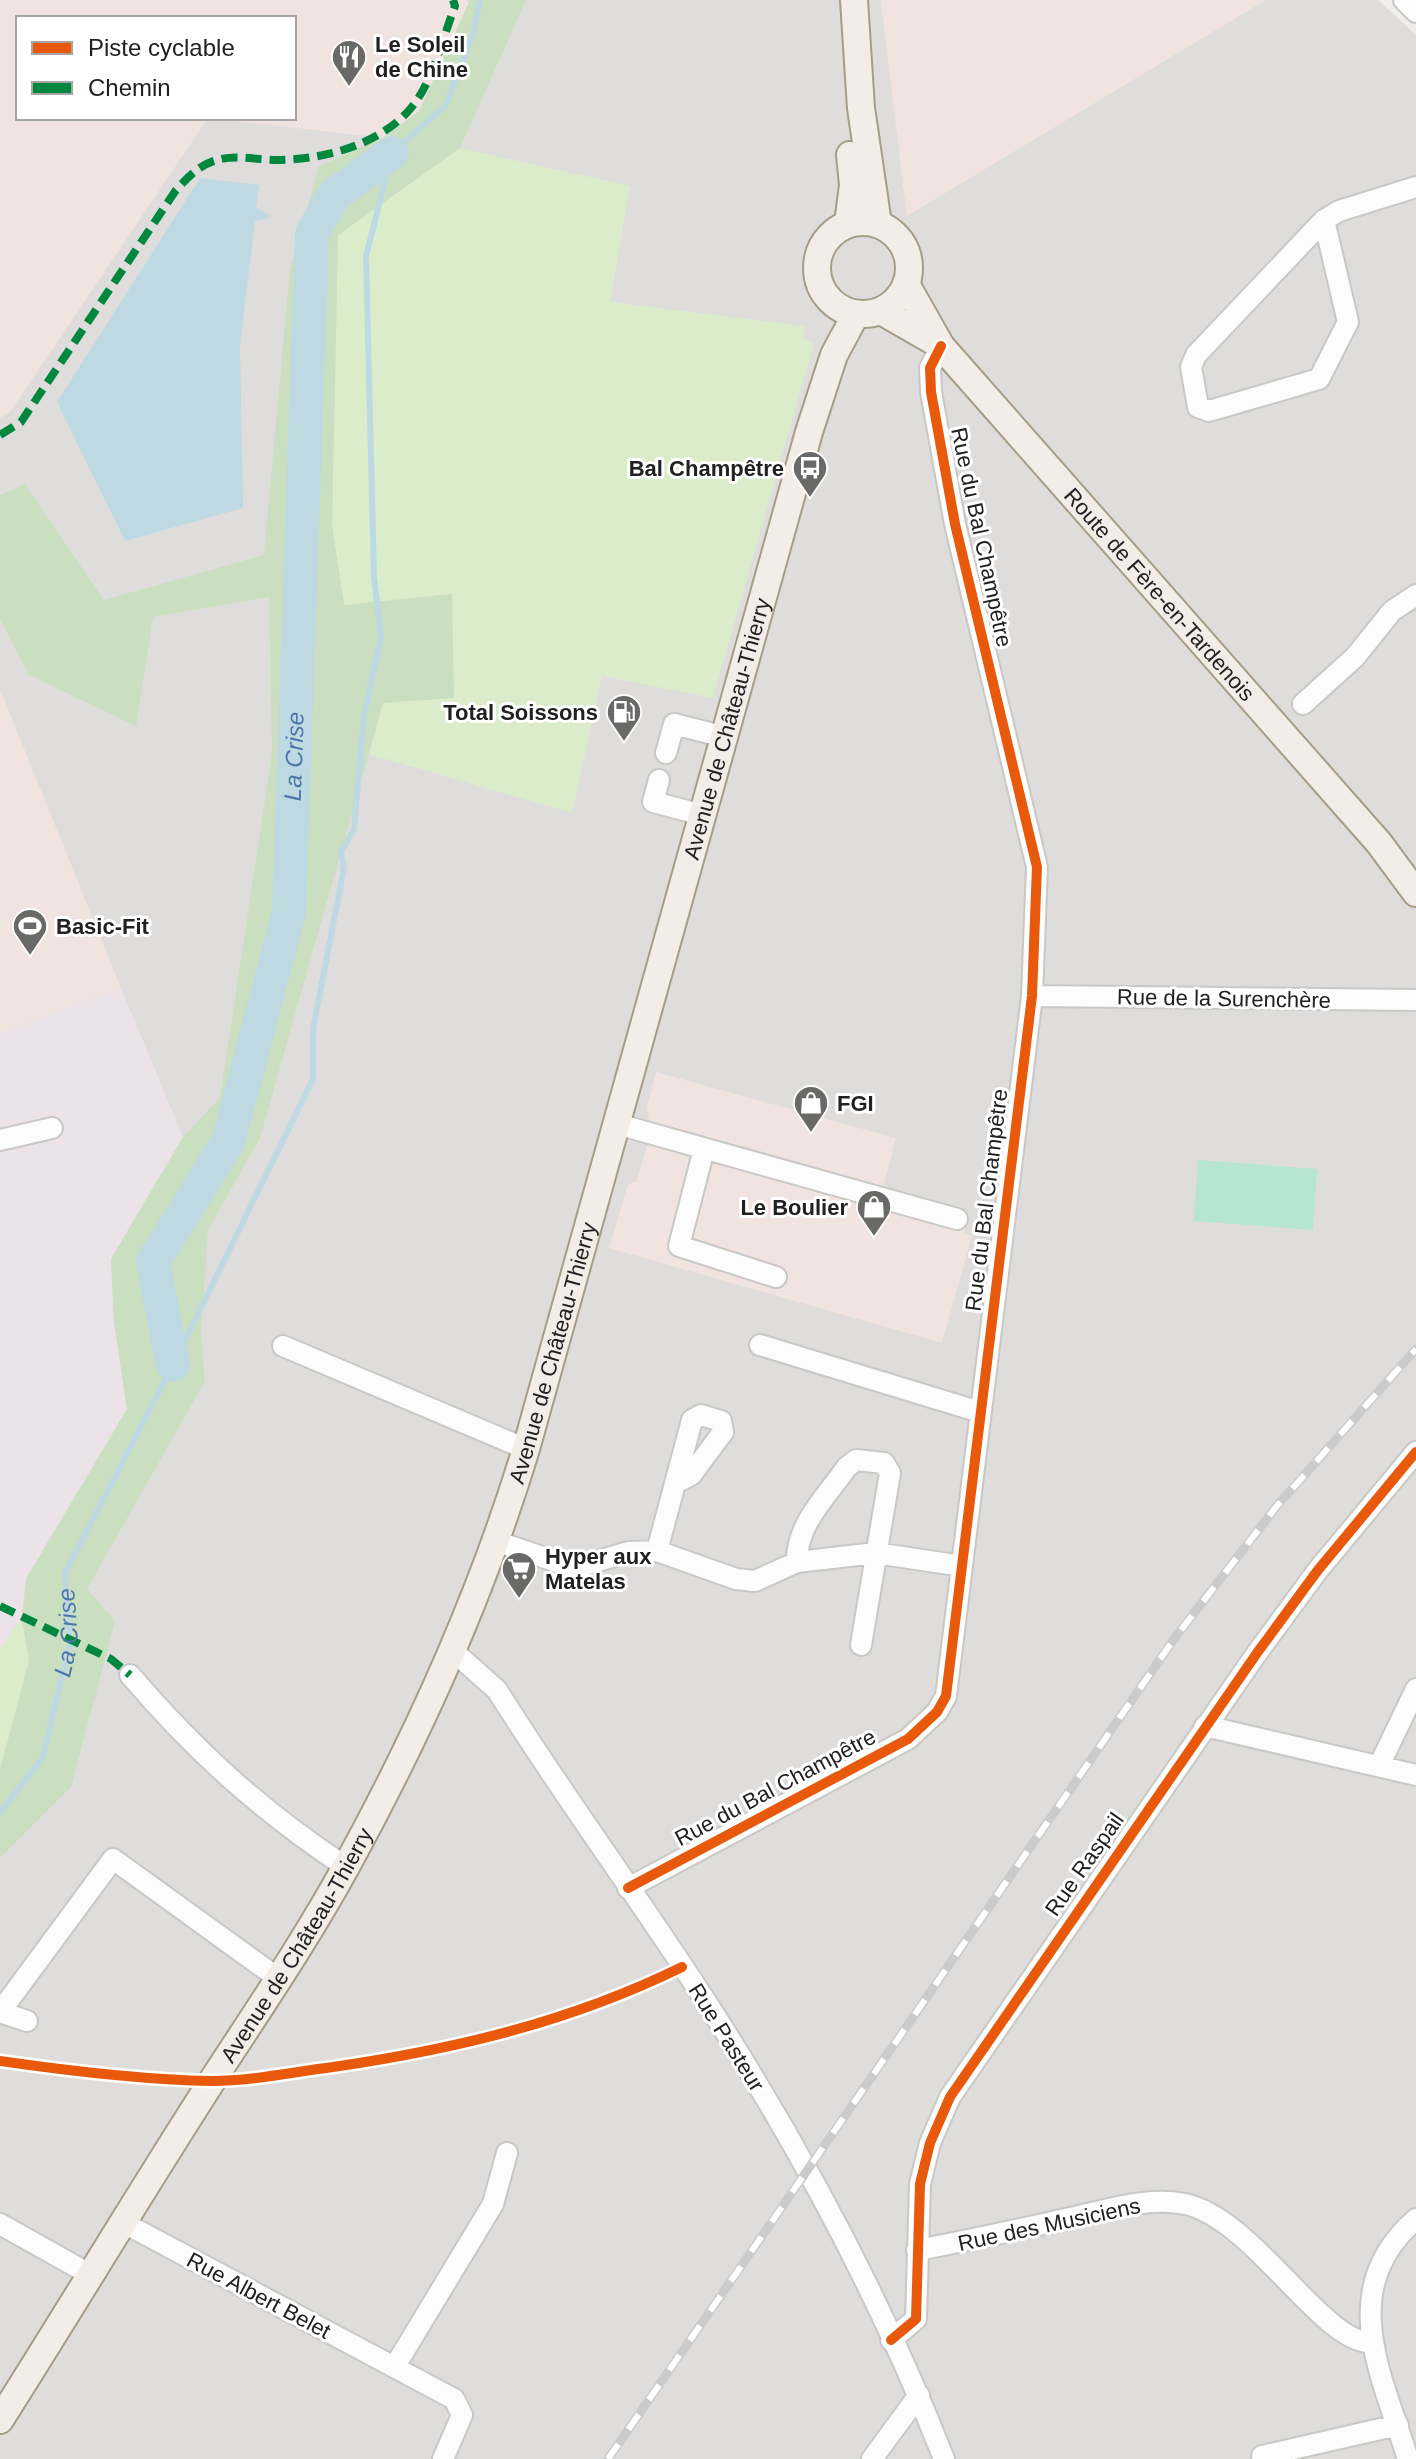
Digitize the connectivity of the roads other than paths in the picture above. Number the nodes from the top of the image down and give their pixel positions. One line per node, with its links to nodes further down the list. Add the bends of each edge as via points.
1 (836, 0): 7 (main road, via 853,185)
2 (854, 0): 8 (main road, via 861,108)
3 (1404, 0): 4 (street)
4 (1416, 12)
5 (1416, 187): 6 (street)
6 (1324, 220): 6 (street, via 1196,355 1191,367 1198,407 1209,411 1319,379 1348,322)
7 (848, 224): 8 (main road); 10 (main road, via 828,238 817,259 822,291)
8 (878, 224): 9 (main road, via 891,231 907,255)
9 (906, 284): 10 (main road, via 900,295); 11 (main road)
10 (856, 309): 11 (main road); 14 (main road, Avenue de Château-Thierry, via 834,355)
11 (941, 346): 18 (main road, Route de Fère-en-Tardenois); 21 (street, Rue du Bal Champêtre, via 930,368 931,392 955,524 1037,867)
12 (1416, 595): 13 (street, via 1392,611 1355,657)
13 (1303, 704)
14 (725, 737): 15 (street, via 674,724); 17 (main road, Avenue de Château-Thierry)
15 (666, 753)
16 (659, 780): 17 (street, via 653,802)
17 (703, 815): 23 (main road, Avenue de Château-Thierry)
18 (1379, 843): 19 (main road, Route de Fère-en-Tardenois); 20 (main road, Route de Fère-en-Tardenois)
19 (1416, 864)
20 (1416, 893)
21 (1032, 996): 22 (street, Rue de la Surenchère); 31 (street, Rue du Bal Champêtre)
22 (1416, 1000)
23 (617, 1124): 26 (street); 32 (main road, Avenue de Château-Thierry)
24 (52, 1128): 25 (street)
25 (0, 1140)
26 (704, 1149): 27 (street); 28 (street, via 679,1246)
27 (957, 1219)
28 (776, 1277)
29 (760, 1345): 31 (street)
30 (283, 1346): 32 (street)
31 (980, 1412): 39 (street, Rue du Bal Champêtre)
32 (526, 1449): 35 (main road, Avenue de Château-Thierry)
33 (1416, 1452): 44 (street, Rue Raspail, via 1318,1570)
34 (676, 1483): 36 (street)
35 (498, 1542): 36 (street, via 582,1566 628,1552); 41 (main road, Avenue de Château-Thierry)
36 (657, 1551): 38 (street, via 755,1581)
37 (876, 1553): 38 (street); 38 (street, via 890,1473 884,1463 856,1460 802,1529); 39 (street); 40 (street)
38 (797, 1562)
39 (962, 1566): 48 (street, Rue du Bal Champêtre, via 946,1696 937,1712 908,1739)
40 (861, 1645)
41 (453, 1651): 47 (main road, Avenue de Château-Thierry); 48 (street, Rue Pasteur, via 497,1690)
42 (130, 1675): 47 (street, via 179,1733 246,1796)
43 (1416, 1689): 45 (street)
44 (1205, 1726): 45 (street); 55 (street, Rue Raspail, via 950,2097 924,2163)
45 (1379, 1766): 46 (street)
46 (1416, 1775)
47 (346, 1867): 49 (main road, Avenue de Château-Thierry)
48 (628, 1888): 57 (street, Rue Pasteur, via 725,2031 800,2156)
49 (279, 1979): 50 (street, via 113,1859 0,2012); 53 (main road, Avenue de Château-Thierry)
50 (27, 2021)
51 (507, 2153): 59 (street, via 493,2204)
52 (1416, 2219): 58 (street, via 1384,2255 1372,2284)
53 (124, 2223): 56 (main road, Avenue de Château-Thierry); 59 (street, Rue Albert Belet)
54 (0, 2224): 56 (street)
55 (917, 2250): 57 (street, Rue Raspail, via 916,2319); 58 (street, Rue des Musiciens, via 1144,2203 1187,2204 1245,2237 1357,2343)
56 (91, 2275): 61 (main road, Avenue de Château-Thierry)
57 (891, 2340): 60 (street, Rue Pasteur)
58 (1371, 2342): 62 (street)
59 (395, 2366): 64 (street, Rue Albert Belet, via 460,2406 459,2428)
60 (919, 2395): 65 (street); 66 (street, Rue Pasteur)
61 (3, 2408)
62 (1398, 2425): 63 (street); 67 (street)
63 (1262, 2456)
64 (443, 2459)
65 (872, 2459)
66 (944, 2459)
67 (1408, 2459)

